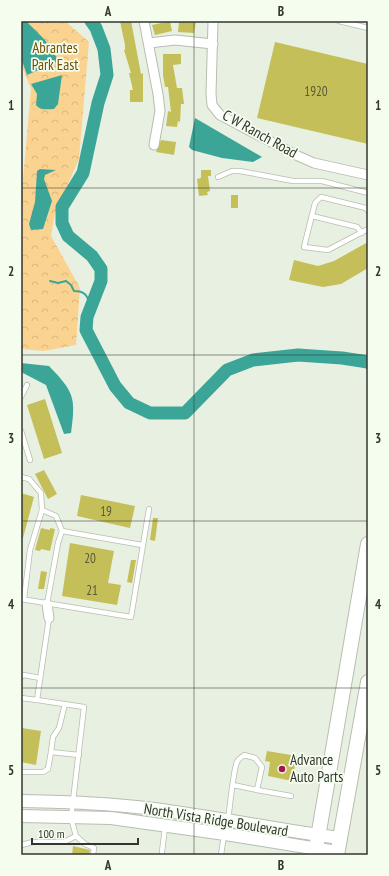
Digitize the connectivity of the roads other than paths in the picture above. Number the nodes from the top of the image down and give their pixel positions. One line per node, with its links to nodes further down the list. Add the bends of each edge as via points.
1 (144, 21): 5 (street)
2 (213, 21): 6 (street, C W Ranch Road)
3 (339, 21): 4 (lane)
4 (368, 28)
5 (150, 43): 6 (street, via 176,40); 7 (street, via 160,111)
6 (212, 44): 8 (street, C W Ranch Road, via 212,105 220,115 314,163)
7 (154, 145)
8 (368, 175)
9 (218, 176): 10 (lane, via 240,170 292,181 322,181)
10 (368, 193)
11 (368, 211): 12 (lane, via 366,208 321,196 315,203)
12 (312, 216): 14 (lane, via 357,227); 14 (lane, via 304,247 328,250)
13 (368, 229): 14 (lane)
14 (362, 233)
15 (27, 385): 16 (lane)
16 (21, 397)
17 (21, 431): 18 (lane)
18 (30, 460)
19 (21, 477): 21 (lane, via 29,478 41,492)
20 (149, 509): 24 (lane)
21 (42, 510): 22 (lane, via 56,516); 25 (lane, via 30,550)
22 (62, 531): 24 (lane); 26 (lane)
23 (368, 544): 49 (main road)
24 (142, 545): 26 (lane, via 131,617)
25 (23, 599): 26 (lane)
26 (47, 604): 27 (street)
27 (48, 618): 29 (lane)
28 (21, 677): 29 (lane, via 24,675)
29 (40, 678): 32 (lane)
30 (368, 682): 50 (main road)
31 (21, 698): 32 (lane)
32 (37, 700): 33 (lane)
33 (65, 704): 34 (lane, via 59,728 53,737); 35 (lane, via 84,707)
34 (51, 752): 35 (lane); 36 (lane, via 48,769 43,772)
35 (79, 755): 41 (lane)
36 (21, 772)
37 (233, 785): 38 (lane); 38 (lane, via 237,762 244,755 255,758 262,767); 44 (lane)
38 (258, 790): 39 (lane)
39 (291, 796)
40 (21, 801): 41 (street, North Vista Ridge Boulevard)
41 (74, 802): 43 (lane); 44 (street, North Vista Ridge Boulevard, via 155,809)
42 (21, 816): 43 (street, North Vista Ridge Boulevard)
43 (71, 818): 45 (street, North Vista Ridge Boulevard, via 111,818); 47 (lane)
44 (228, 821): 49 (street, North Vista Ridge Boulevard)
45 (166, 825): 46 (street, North Vista Ridge Boulevard); 51 (lane)
46 (225, 834): 49 (street, North Vista Ridge Boulevard); 53 (lane)
47 (76, 836): 48 (lane, via 64,842 33,842); 52 (lane, via 94,848)
48 (21, 845)
49 (317, 846): 50 (street, North Vista Ridge Boulevard)
50 (338, 848)
51 (162, 852)
52 (93, 855)
53 (221, 855)

